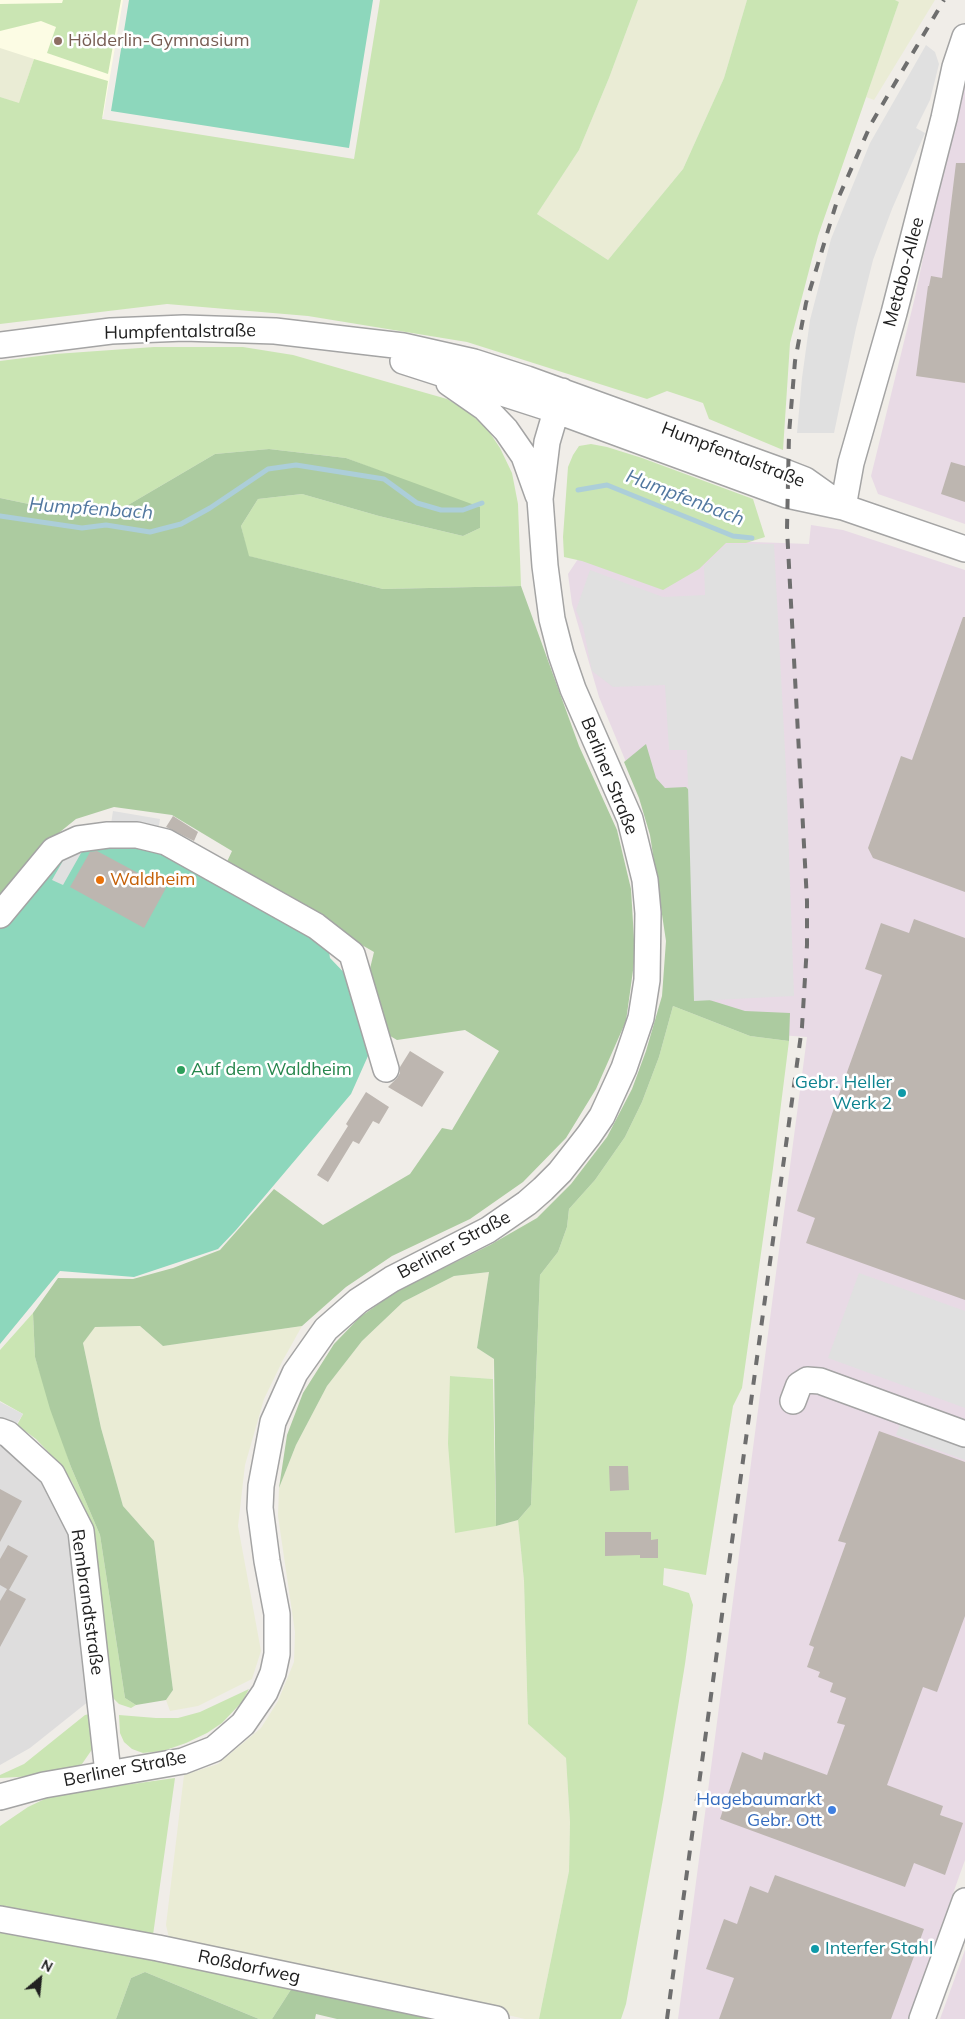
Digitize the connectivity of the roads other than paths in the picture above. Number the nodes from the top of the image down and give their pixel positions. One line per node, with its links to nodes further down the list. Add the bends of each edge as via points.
1 (965, 37): 7 (street, Metabo-Allee)
2 (330, 339): 3 (street, Humpfentalstraße, via 275,331 184,328 111,331); 4 (street, Humpfentalstraße); 5 (street, Humpfentalstraße, via 404,346 474,362)
3 (0, 345)
4 (411, 364): 5 (street, Humpfentalstraße); 6 (street, via 458,388 485,408 506,430 524,456)
5 (558, 401): 6 (street, Berliner Straße, via 547,442); 7 (street, Humpfentalstraße, via 787,495)
6 (540, 500): 14 (street, Berliner Straße, via 549,601 560,654 630,819 645,880 647,972 641,1018 633,1043 602,1116 543,1188 521,1208 488,1230 392,1278 358,1301 326,1329 310,1350 295,1373 273,1422 261,1486 260,1508 277,1614 277,1654 265,1692 243,1724 214,1749 162,1766)
7 (842, 507): 8 (street, Humpfentalstraße)
8 (965, 549)
9 (0, 915): 10 (street, via 54,850 78,838 137,835 166,842 316,926 352,954)
10 (386, 1069)
11 (793, 1401): 13 (street, via 799,1385 806,1380 820,1382)
12 (0, 1431): 14 (street, Rembrandtstraße, via 8,1434 52,1474 81,1531)
13 (965, 1434)
14 (108, 1773): 15 (street, Berliner Straße, via 32,1787)
15 (0, 1797)
16 (965, 1902): 19 (street)
17 (0, 1919): 18 (street, Roßdorfweg, via 158,1948)
18 (496, 2019)
19 (922, 2019)

